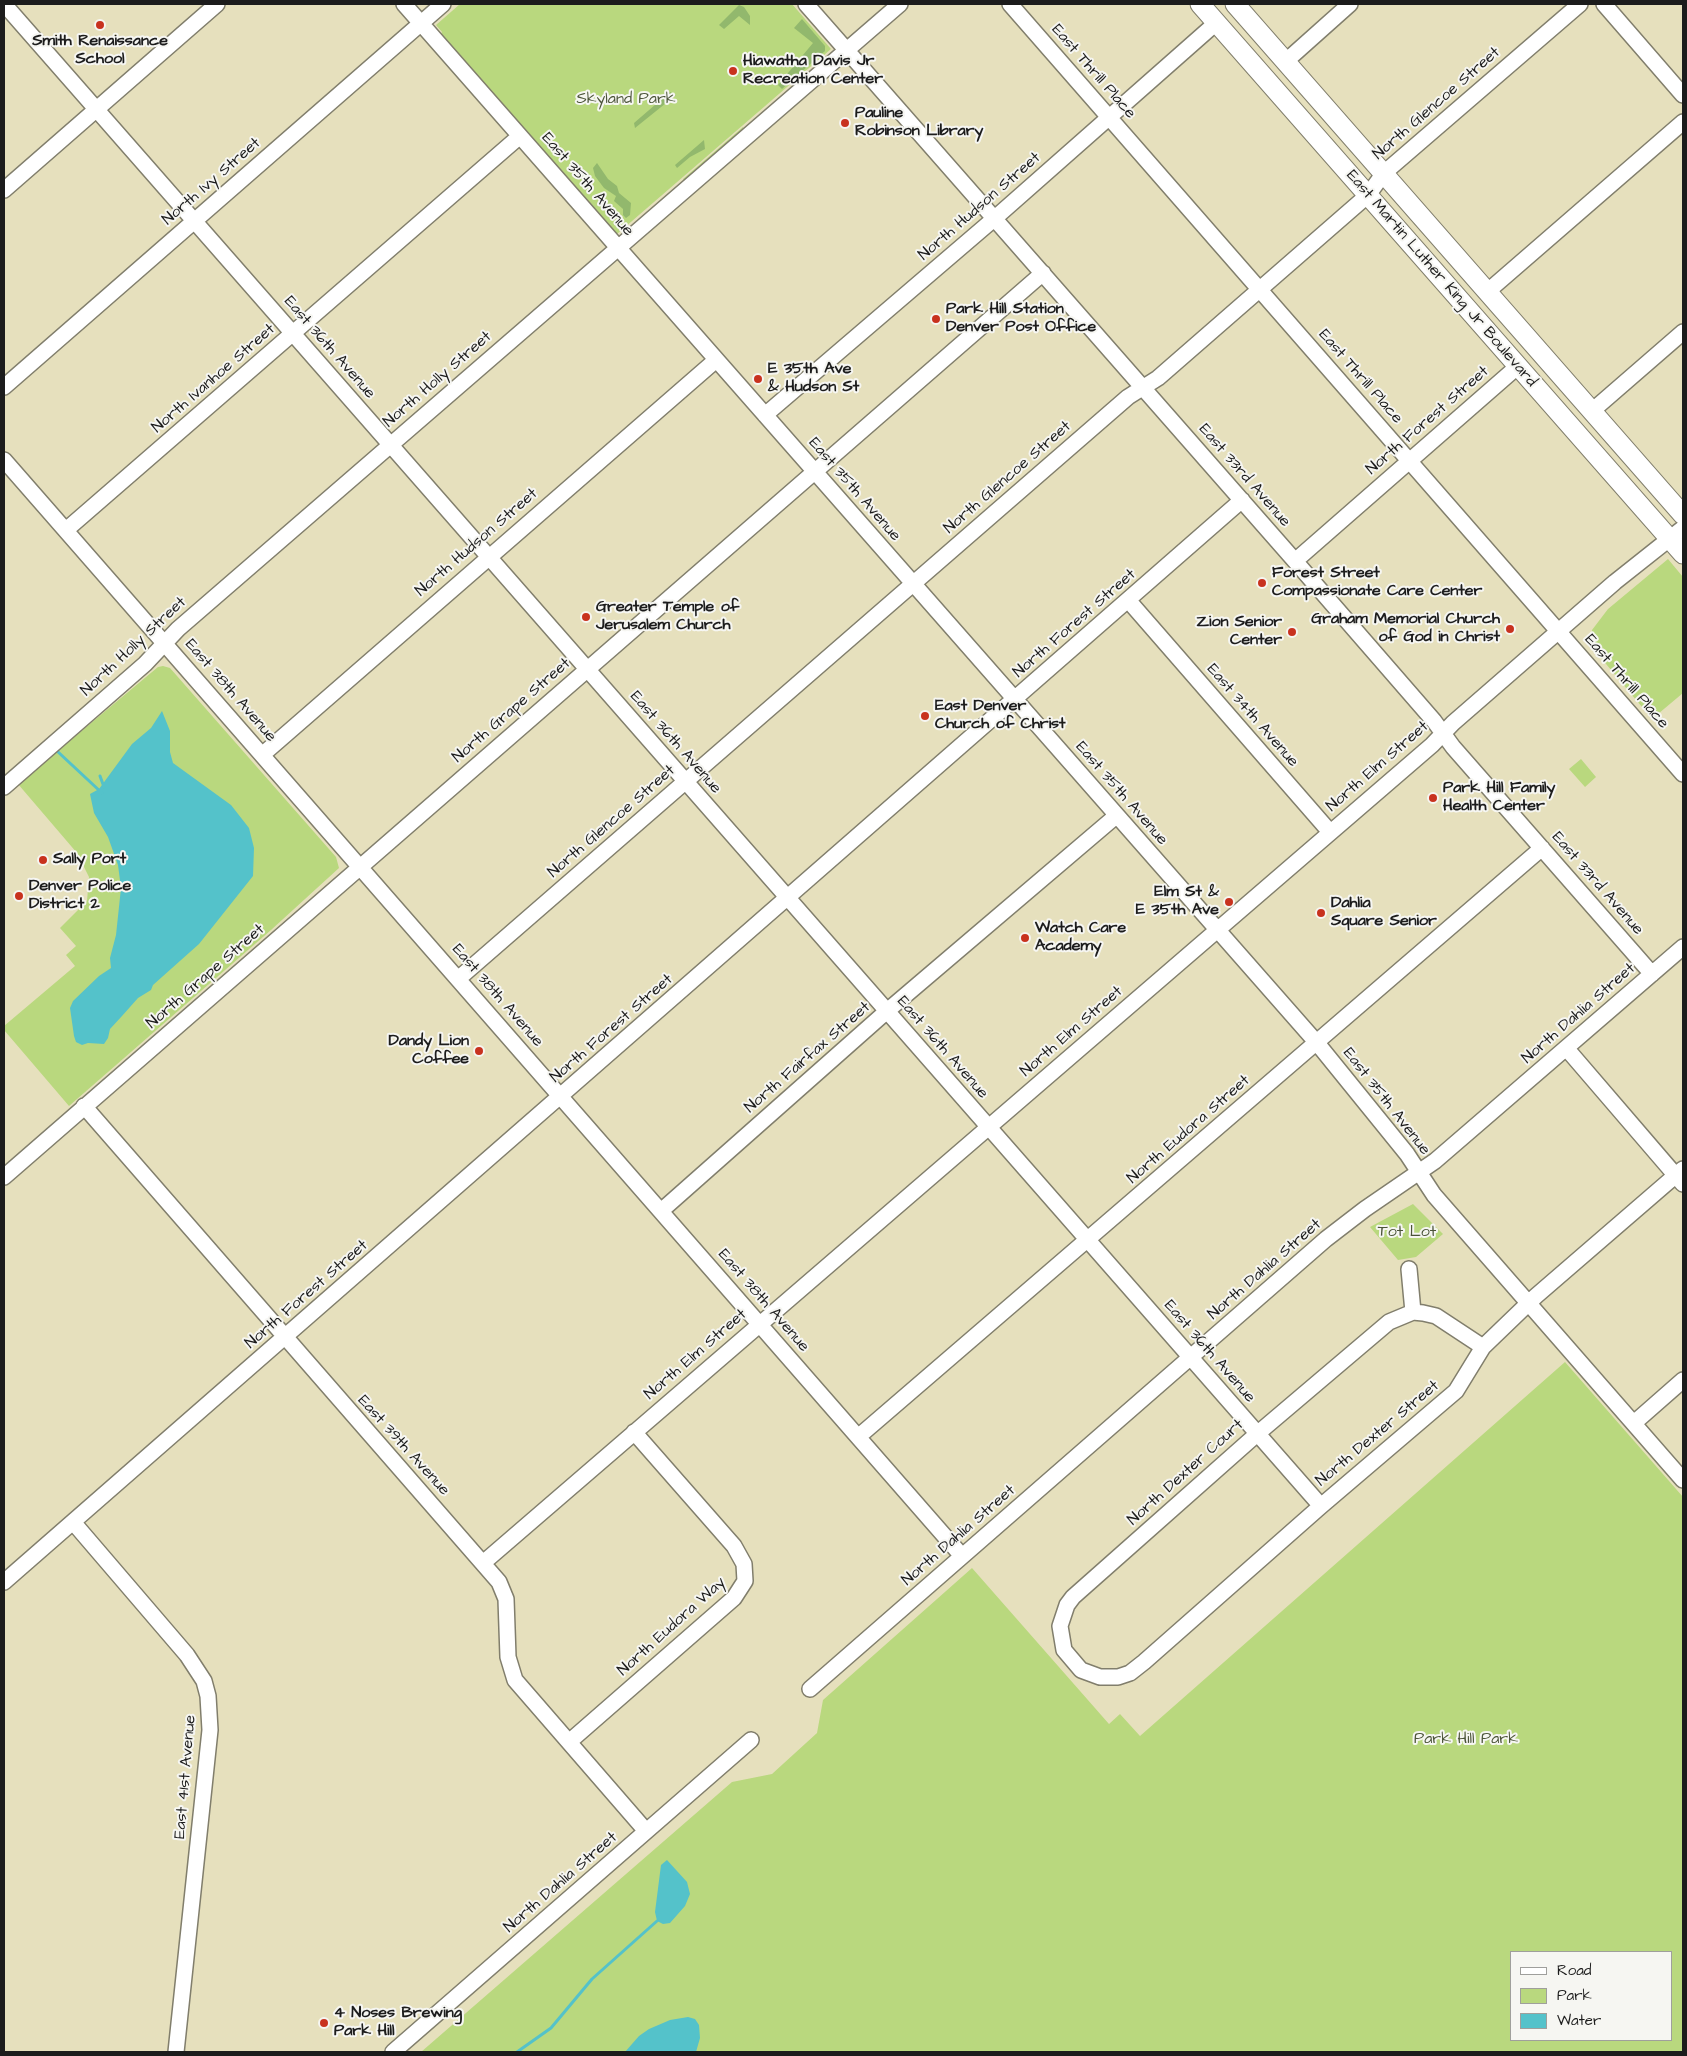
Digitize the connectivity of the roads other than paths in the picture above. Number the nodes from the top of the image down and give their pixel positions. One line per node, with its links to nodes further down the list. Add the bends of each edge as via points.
1 (4, 4): 18 (street, East 36th Avenue)
2 (217, 4): 18 (street)
3 (404, 4): 13 (street, East 35th Avenue)
4 (444, 4): 13 (street, North Ivy Street)
5 (806, 4): 15 (street, East 33rd Avenue)
6 (900, 4): 15 (street, North Holly Street)
7 (1010, 4): 19 (street, East Thrill Place)
8 (1200, 4): 14 (main road, East Martin Luther King Jr Boulevard)
9 (1235, 4): 16 (main road, East Martin Luther King Jr Boulevard)
10 (1350, 4): 16 (street)
11 (1580, 4): 22 (street, North Glencoe Street)
12 (1604, 4): 17 (street)
13 (421, 23): 21 (street, East 35th Avenue); 26 (street, North Ivy Street)
14 (1216, 23): 19 (street, North Hudson Street); 24 (main road, East Martin Luther King Jr Boulevard)
15 (848, 50): 25 (street, East 33rd Avenue); 27 (street, North Holly Street)
16 (1285, 62): 22 (main road, East Martin Luther King Jr Boulevard)
17 (1683, 95)
18 (96, 109): 23 (street); 26 (street, East 36th Avenue)
19 (1110, 118): 25 (street, North Hudson Street); 29 (street, East Thrill Place)
20 (1683, 122): 30 (street)
21 (520, 136): 27 (street, East 35th Avenue); 32 (street, North Ivanhoe Street)
22 (1384, 173): 24 (street, North Glencoe Street); 30 (main road, East Martin Luther King Jr Boulevard)
23 (4, 190)
24 (1368, 195): 29 (street, North Glencoe Street); 34 (main road, East Martin Luther King Jr Boulevard)
25 (995, 218): 28 (street, East 33rd Avenue); 38 (street, North Hudson Street)
26 (194, 221): 32 (street, East 36th Avenue); 35 (street, North Ivy Street)
27 (618, 247): 33 (street, East 35th Avenue); 39 (street, North Holly Street)
28 (1043, 273): 36 (street, East 33rd Avenue); 42 (street, North Grape Street)
29 (1259, 289): 36 (street, North Glencoe Street); 41 (street, East Thrill Place)
30 (1487, 292): 37 (main road, East Martin Luther King Jr Boulevard)
31 (1683, 332): 37 (street)
32 (293, 334): 39 (street, East 36th Avenue); 45 (street, North Ivanhoe Street)
33 (716, 360): 38 (street, East 35th Avenue); 48 (street, North Hudson Street)
34 (1517, 367): 41 (street, North Forest Street); 46 (main road, East Martin Luther King Jr Boulevard)
35 (4, 387)
36 (1143, 388): 43 (street, East 33rd Avenue); 50 (street, North Glencoe Street, via 1128,397)
37 (1592, 411): 44 (main road, East Martin Luther King Jr Boulevard)
38 (765, 415): 42 (street, East 35th Avenue)
39 (390, 445): 48 (street, East 36th Avenue); 53 (street, North Holly Street, via 178,629)
40 (4, 460): 45 (street, East 38th Avenue)
41 (1410, 461): 49 (street, North Forest Street); 52 (street, East Thrill Place)
42 (814, 471): 50 (street, East 35th Avenue); 54 (street, North Grape Street)
43 (1242, 500): 49 (street, East 33rd Avenue); 51 (street, North Forest Street)
44 (1683, 515)
45 (66, 530): 53 (street, East 38th Avenue)
46 (1676, 533): 47 (main road, East Martin Luther King Jr Boulevard); 52 (street, North Elm Street)
47 (1683, 554)
48 (488, 556): 54 (street, East 36th Avenue); 57 (street, North Hudson Street)
49 (1295, 561): 56 (street, East 33rd Avenue)
50 (913, 584): 55 (street, East 35th Avenue); 59 (street, North Glencoe Street)
51 (1128, 600): 55 (street, North Forest Street); 62 (street, East 34th Avenue)
52 (1558, 632): 56 (street, North Elm Street); 58 (street, East Thrill Place)
53 (165, 644): 57 (street, East 38th Avenue); 60 (street, North Holly Street)
54 (587, 670): 59 (street, East 36th Avenue); 64 (street, North Grape Street)
55 (1015, 699): 61 (street, East 35th Avenue); 65 (street, North Forest Street)
56 (1443, 734): 62 (street, North Elm Street); 63 (street, East 33rd Avenue)
57 (262, 754): 64 (street, East 38th Avenue)
58 (1683, 774)
59 (685, 781): 65 (street, East 36th Avenue); 69 (street, North Glencoe Street)
60 (4, 787)
61 (1116, 816): 66 (street, East 35th Avenue); 70 (street, North Fairfax Street)
62 (1330, 832): 66 (street, North Elm Street)
63 (1542, 848): 68 (street, East 33rd Avenue); 71 (street, North Eudora Street)
64 (360, 866): 69 (street, East 38th Avenue); 74 (street, North Grape Street)
65 (788, 898): 70 (street, East 36th Avenue); 73 (street, North Forest Street)
66 (1217, 930): 71 (street, East 35th Avenue); 75 (street, North Elm Street)
67 (1683, 947): 68 (street, North Dahlia Street)
68 (1652, 974): 72 (street, North Dahlia Street)
69 (458, 979): 73 (street, East 38th Avenue)
70 (887, 1011): 75 (street, East 36th Avenue); 79 (street, North Fairfax Street)
71 (1317, 1043): 76 (street, East 35th Avenue); 80 (street, North Eudora Street)
72 (1567, 1049): 76 (street, North Dahlia Street); 77 (street)
73 (562, 1097): 79 (street, East 38th Avenue); 85 (street, North Forest Street)
74 (84, 1106): 78 (street, North Grape Street); 85 (street, East 39th Avenue)
75 (988, 1127): 80 (street, East 36th Avenue); 84 (street, North Elm Street)
76 (1419, 1172): 82 (street, East 35th Avenue, via 1434,1195); 87 (street, North Dahlia Street, via 1337,1230)
77 (1681, 1176): 82 (street, North Dexter Street)
78 (4, 1177)
79 (660, 1211): 84 (street, East 38th Avenue)
80 (1088, 1240): 87 (street, East 36th Avenue); 92 (street, North Eudora Street)
81 (1409, 1270): 83 (street)
82 (1528, 1303): 86 (street, North Dexter Street); 89 (street, East 35th Avenue)
83 (1413, 1312): 86 (street, via 1436,1316); 91 (street, North Dexter Court, via 1389,1322)
84 (759, 1323): 90 (street, North Elm Street); 92 (street, East 38th Avenue)
85 (285, 1337): 95 (street, North Forest Street); 97 (street, East 39th Avenue)
86 (1483, 1347): 94 (street, North Dexter Street, via 1456,1391)
87 (1191, 1358): 91 (street, East 36th Avenue); 96 (street, North Dahlia Street)
88 (1683, 1380): 89 (street)
89 (1634, 1423): 93 (street, East 35th Avenue)
90 (634, 1432): 97 (street, North Elm Street); 102 (street, North Eudora Way, via 734,1546 744,1564 745,1581 734,1598)
91 (1257, 1434): 94 (street, East 36th Avenue); 99 (street, North Dexter Court, via 1067,1605 1062,1614 1060,1633 1064,1650)
92 (858, 1438): 96 (street, East 38th Avenue)
93 (1683, 1480)
94 (1321, 1506): 99 (street, North Dexter Street, via 1130,1673 1100,1677 1081,1670)
95 (73, 1522): 98 (street, North Forest Street); 104 (street, East 41st Avenue, via 187,1655 204,1681 208,1696 210,1730)
96 (962, 1556): 100 (street, North Dahlia Street)
97 (482, 1563): 102 (street, East 39th Avenue, via 504,1590 508,1657 515,1680)
98 (4, 1582)
99 (1073, 1661)
100 (810, 1689)
101 (751, 1740): 103 (street, North Dahlia Street)
102 (569, 1742): 103 (street, East 39th Avenue)
103 (646, 1831): 105 (street, North Dahlia Street)
104 (176, 2052)
105 (393, 2052)

